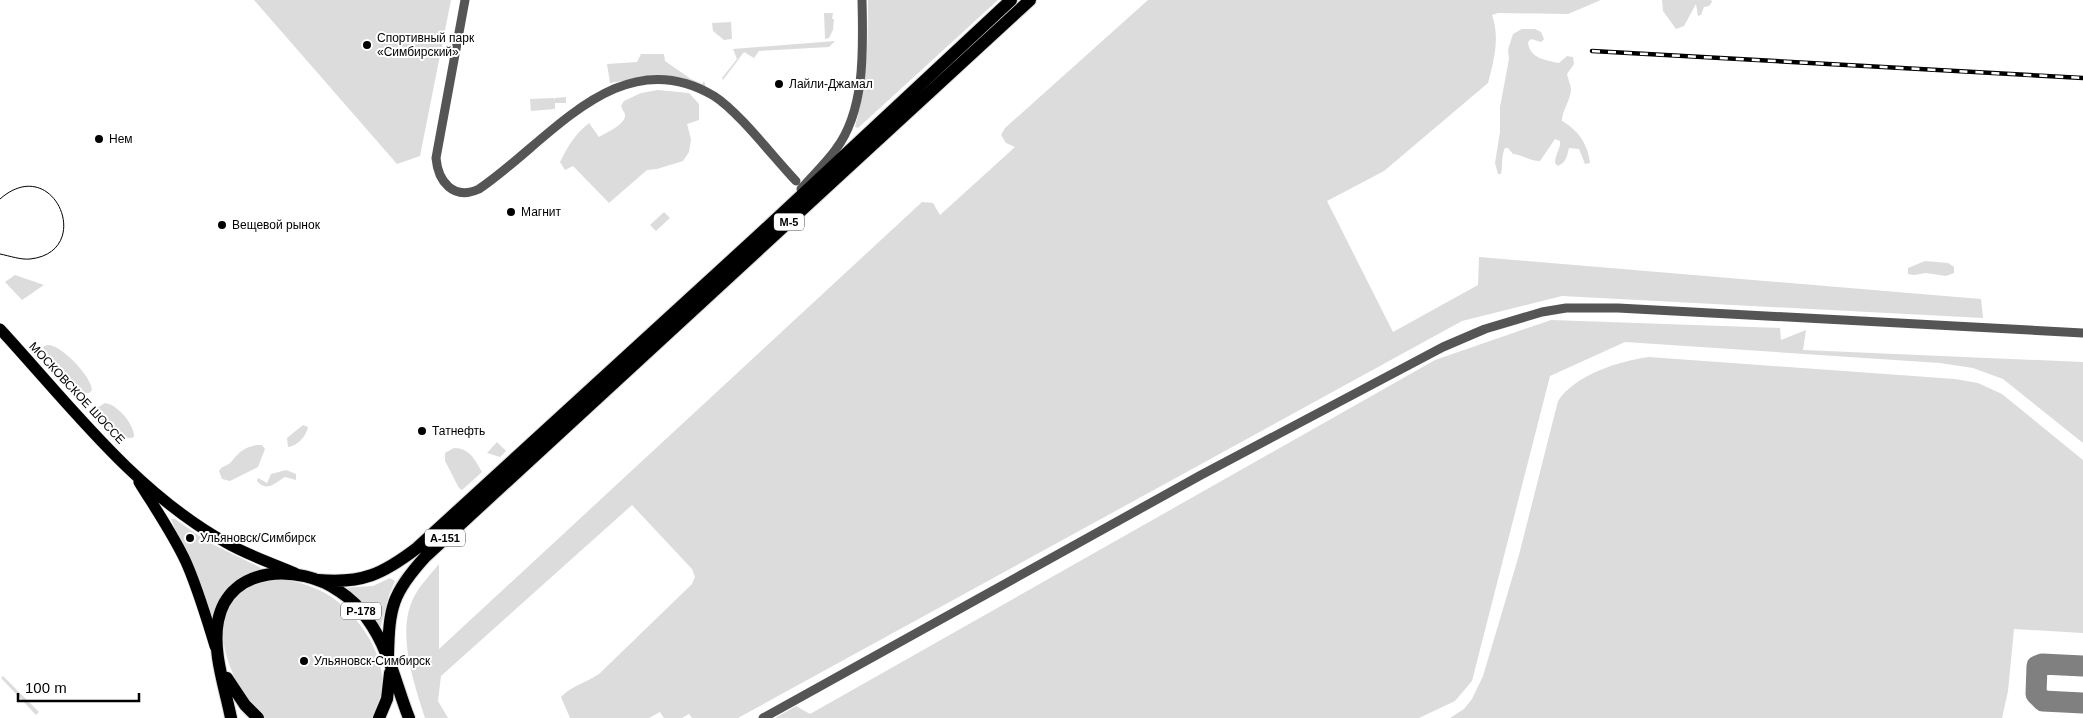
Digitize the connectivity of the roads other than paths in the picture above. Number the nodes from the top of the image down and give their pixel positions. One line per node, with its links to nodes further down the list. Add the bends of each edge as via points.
1 (464, 0): 5 (street, via 436,158 439,176 450,189 473,192 606,90 642,80 673,80 722,102)
2 (862, 0): 6 (street, via 858,93 846,131 837,148)
3 (1011, 0): 6 (highway, М-5)
4 (1030, 0): 9 (highway, М-5)
5 (796, 181)
6 (760, 234): 9 (highway, М-5)
7 (0, 329): 11 (main road, МОСКОВСКОЕ ШОССЕ)
8 (2083, 333): 21 (street, via 1592,307 1566,308 1517,318 1443,347 1340,400)
9 (619, 372): 10 (highway, М-5); 12 (highway, М-5)
10 (548, 444): 16 (highway, А-151, via 426,556 397,592 390,614)
11 (134, 474): 13 (main road, via 224,542); 15 (main road, via 185,560)
12 (459, 511): 14 (highway, А-151, via 390,568 356,581)
13 (295, 573): 14 (highway, Р-178); 15 (highway, via 260,575 231,593 218,619)
14 (318, 580): 16 (highway, Р-178, via 339,590 356,605 368,620)
15 (219, 658): 17 (highway); 18 (highway, via 236,693)
16 (389, 661): 19 (highway, А-151, via 387,699); 20 (highway, Р-178)
17 (231, 718)
18 (258, 718)
19 (379, 718)
20 (409, 718)
21 (763, 718)

